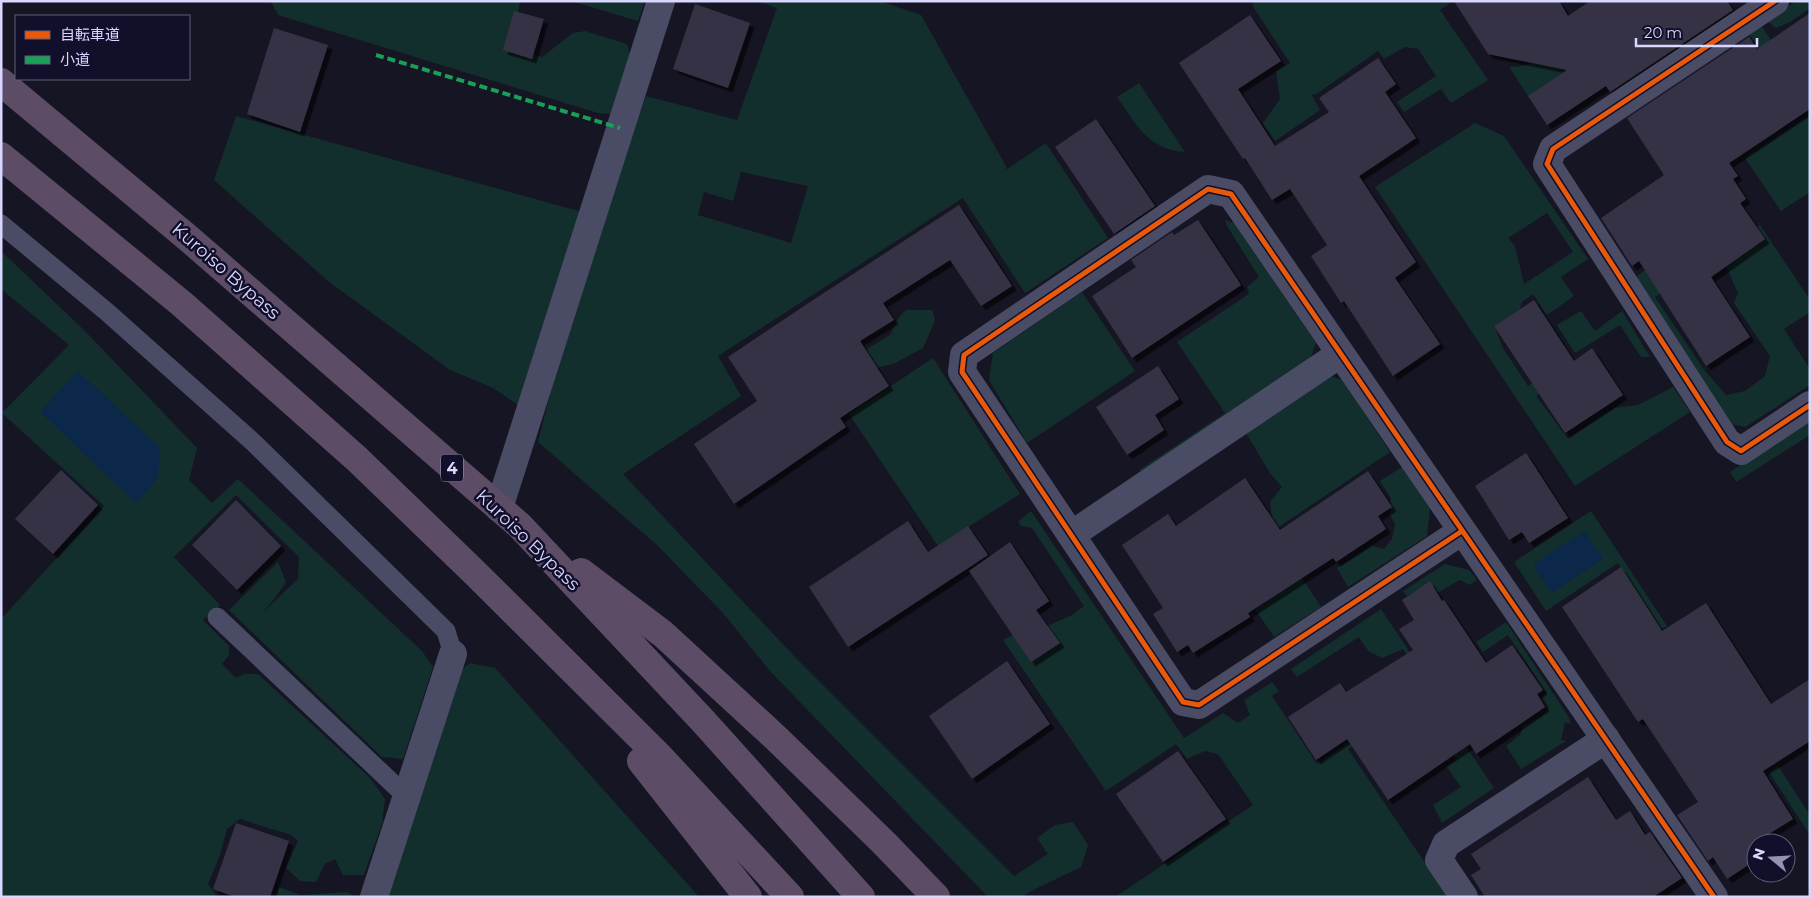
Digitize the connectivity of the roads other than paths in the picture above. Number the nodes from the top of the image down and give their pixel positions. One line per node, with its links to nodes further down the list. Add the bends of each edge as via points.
1 (661, 1): 8 (street)
2 (1775, 1): 7 (street, via 1553,149 1547,164 1727,442 1741,452)
3 (1, 82): 8 (highway, Kuroiso Bypass / 4, via 188,238)
4 (1, 156): 13 (highway, via 182,304 349,452)
5 (1, 224): 14 (lane, via 107,312 254,443 446,630)
6 (1340, 354): 10 (street); 11 (street); 11 (street, via 1231,194 1208,189 964,355 962,372)
7 (1810, 406)
8 (499, 508): 9 (highway, Kuroiso Bypass / 4)
9 (520, 526): 20 (highway, Kuroiso Bypass / 4, via 704,722); 21 (highway, 4, via 663,634 776,738)
10 (1462, 530): 11 (street, via 1199,705 1184,702); 15 (street)
11 (1071, 535)
12 (218, 617): 16 (lane)
13 (548, 646): 18 (highway); 19 (highway, via 660,757)
14 (453, 654): 16 (street)
15 (1606, 739): 22 (street, via 1446,844 1439,860); 23 (street)
16 (406, 796): 17 (street)
17 (374, 897)
18 (748, 897)
19 (790, 897)
20 (861, 897)
21 (936, 897)
22 (1464, 897)
23 (1714, 897)

